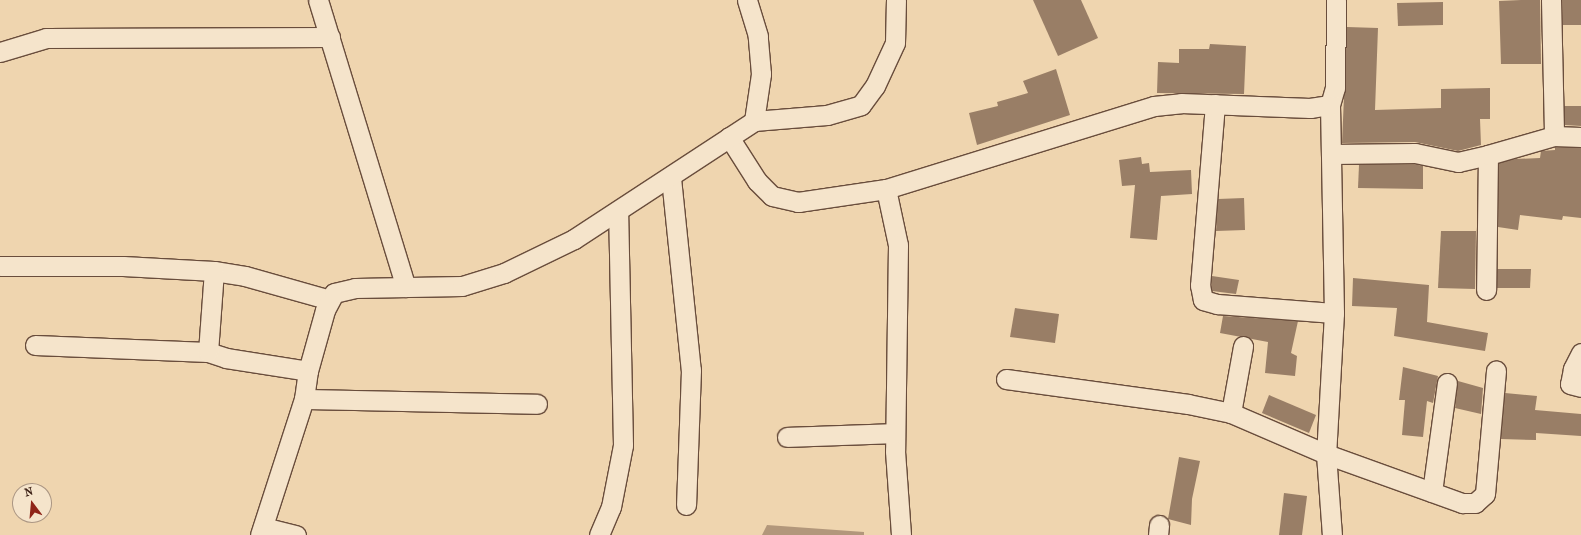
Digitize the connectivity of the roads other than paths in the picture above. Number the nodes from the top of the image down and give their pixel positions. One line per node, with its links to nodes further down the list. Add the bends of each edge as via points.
1 (318, 0): 6 (street)
2 (746, 0): 10 (street, via 758,36 760,74)
3 (896, 0): 10 (street, via 894,43 875,86 861,105 827,115)
4 (1336, 0): 9 (street, via 1335,88)
5 (1551, 0): 11 (street)
6 (330, 37): 7 (street, via 46,38); 21 (street)
7 (0, 52)
8 (1216, 104): 9 (street, via 1310,108); 17 (street, via 1154,106); 24 (street, via 1200,285 1204,300 1217,304)
9 (1330, 104): 14 (street)
10 (754, 121): 12 (street)
11 (1554, 136): 13 (street); 15 (street)
12 (728, 137): 16 (street); 17 (street, via 757,182 772,196 798,202)
13 (1581, 137)
14 (1331, 154): 15 (street, via 1415,153 1458,162); 24 (street)
15 (1488, 155): 22 (street)
16 (671, 178): 18 (street); 41 (street, via 691,370)
17 (886, 189): 37 (street, via 898,245)
18 (618, 212): 21 (street, via 574,239 504,273 462,286); 44 (street, via 623,445 611,507)
19 (0, 266): 20 (street, via 123,266)
20 (214, 271): 23 (street); 27 (street)
21 (406, 287): 23 (street, via 355,288 334,293)
22 (1486, 290)
23 (330, 300): 30 (street)
24 (1334, 313): 39 (street)
25 (35, 344): 27 (street)
26 (1243, 346): 36 (street)
27 (208, 352): 30 (street, via 226,358)
28 (1581, 353): 33 (street, via 1573,369 1570,384)
29 (1496, 370): 40 (street, via 1485,494 1475,503 1462,503)
30 (308, 371): 34 (street)
31 (1006, 379): 36 (street, via 1188,404)
32 (1447, 383): 40 (street)
33 (1581, 387)
34 (304, 399): 35 (street); 42 (street)
35 (537, 404)
36 (1231, 413): 39 (street)
37 (895, 433): 38 (street); 45 (street)
38 (787, 437)
39 (1326, 454): 40 (street); 46 (street)
40 (1432, 492)
41 (686, 505)
42 (261, 531): 43 (street)
43 (296, 535)
44 (600, 535)
45 (901, 535)
46 (1332, 535)

